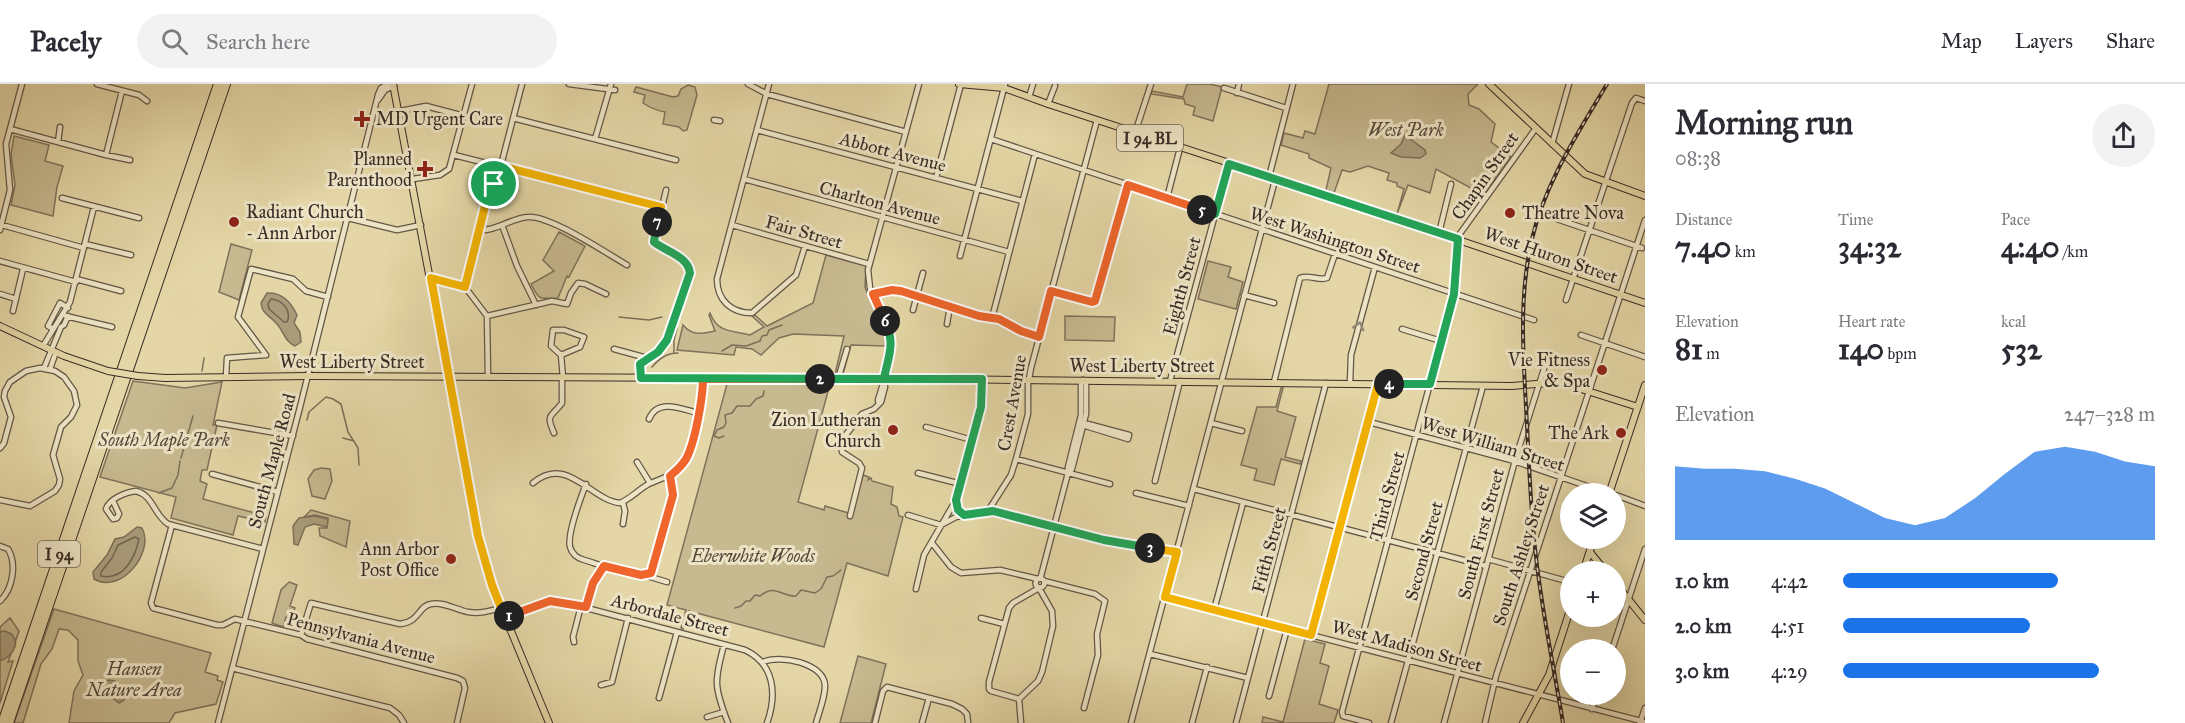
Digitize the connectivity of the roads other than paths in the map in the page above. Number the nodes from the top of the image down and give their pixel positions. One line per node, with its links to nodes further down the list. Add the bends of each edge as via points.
1 (22, 84): 41 (street)
2 (97, 84): 26 (street)
3 (218, 84): 291 (highway, I 94)
4 (226, 84): 292 (highway, I 94)
5 (472, 84): 36 (street)
6 (522, 84): 37 (street)
7 (569, 84): 24 (street)
8 (748, 84): 29 (street)
9 (769, 84): 29 (street)
10 (919, 84): 43 (street)
11 (960, 84): 21 (main road, I 94 BL); 60 (street)
12 (998, 84): 22 (main road)
13 (1033, 84): 30 (street)
14 (1151, 84): 44 (street)
15 (1239, 84): 28 (street)
16 (1293, 84): 34 (street)
17 (1489, 84): 27 (main road)
18 (1500, 84): 27 (street)
19 (1569, 84): 48 (street)
20 (392, 85): 35 (main road); 77 (street, South Maple Road, via 378,100)
21 (981, 85): 22 (main road, I 94 BL)
22 (1005, 86): 30 (main road, West Huron Street / I 94 BL); 46 (street)
23 (1055, 86): 33 (street)
24 (612, 88): 45 (street)
25 (1224, 88): 28 (street)
26 (122, 91): 31 (street); 51 (street)
27 (1498, 92): 40 (main road)
28 (1237, 93): 34 (street)
29 (767, 94): 42 (street); 43 (street)
30 (1029, 97): 33 (main road, West Huron Street / I 94 BL)
31 (147, 101)
32 (1645, 101): 63 (street, via 1635,99 1632,103)
33 (1048, 104): 38 (main road, West Huron Street / I 94 BL)
34 (1286, 108): 59 (street)
35 (400, 111): 36 (street, via 426,106); 61 (main road)
36 (464, 116): 52 (street)
37 (513, 118): 45 (street); 56 (street)
38 (1097, 120): 44 (main road, West Huron Street / I 94 BL); 58 (street, Crest Avenue)
39 (60, 127): 47 (street)
40 (1536, 128): 48 (main road); 88 (street, Chapin Street)
41 (10, 129): 47 (street); 83 (street, via 4,164 10,190)
42 (757, 130): 57 (street, Abbott Avenue); 62 (street)
43 (906, 132): 57 (street)
44 (1135, 133): 49 (main road, West Huron Street / I 94 BL)
45 (595, 139): 54 (street)
46 (991, 140): 50 (street, West Washington Street); 66 (street)
47 (58, 142): 51 (street)
48 (1552, 144): 63 (main road, via 1585,174)
49 (1180, 147): 55 (main road, West Huron Street / I 94 BL); 70 (street)
50 (1035, 154): 58 (street, West Washington Street); 71 (street)
51 (106, 155): 53 (street)
52 (454, 155): 56 (street); 61 (street, via 445,173)
53 (130, 160)
54 (676, 160)
55 (1229, 164): 59 (main road, West Huron Street / I 94 BL); 74 (street, Eighth Street)
56 (501, 166): 73 (street); 84 (street, via 487,198)
57 (896, 167): 60 (street, Abbott Avenue); 78 (street)
58 (1083, 170): 65 (street, West Washington Street); 108 (street, Crest Avenue)
59 (1272, 177): 85 (street, via 1274,184); 87 (main road, West Huron Street / I 94 BL)
60 (936, 178): 66 (street, Abbott Avenue)
61 (413, 179): 80 (main road)
62 (744, 179): 78 (street, Charlton Avenue); 82 (street)
63 (1605, 183): 68 (main road); 86 (street)
64 (1451, 184): 87 (street)
65 (1128, 185): 70 (street, West Washington Street); 108 (street, via 1095,301)
66 (978, 189): 71 (street, Abbott Avenue); 89 (street)
67 (666, 190): 73 (street)
68 (1645, 196)
69 (62, 198): 72 (street)
70 (1167, 198): 74 (street, West Washington Street)
71 (1022, 201): 93 (street)
72 (94, 207): 76 (street); 90 (street)
73 (661, 207): 146 (street, via 654,242 683,260 690,273 667,340)
74 (1215, 214): 85 (street, West Washington Street); 160 (street, Eighth Street)
75 (1548, 216): 86 (street)
76 (139, 218)
77 (348, 218): 80 (street, via 394,229); 116 (street, South Maple Road)
78 (883, 218): 89 (street, Charlton Avenue); 98 (street)
79 (1645, 220): 92 (street, South Ashley Street)
80 (421, 225): 103 (main road)
81 (502, 225): 84 (street); 99 (street, via 521,218 538,218); 121 (street)
82 (732, 225): 91 (street, Fair Street); 91 (street, via 717,286 724,303 740,312 752,313 791,281)
83 (1, 228): 90 (street)
84 (480, 230): 106 (street)
85 (1262, 230): 94 (street, West Washington Street); 113 (street)
86 (1589, 230): 92 (street); 104 (street)
87 (1439, 233): 88 (main road, West Huron Street / I 94 BL)
88 (1458, 239): 104 (main road, West Huron Street / I 94 BL); 112 (street, Third Street)
89 (964, 240): 93 (street, Charlton Avenue); 96 (street)
90 (85, 246): 95 (street); 105 (street)
91 (805, 246): 98 (street, Fair Street)
92 (1639, 247): 114 (street, South Ashley Street)
93 (1009, 252): 128 (street)
94 (1335, 254): 100 (street, West Washington Street); 164 (street, via 1327,278 1300,278)
95 (130, 255)
96 (960, 256)
97 (0, 261): 101 (street)
98 (869, 264): 111 (street, via 868,280)
99 (627, 265)
100 (1375, 267): 112 (street, West Washington Street); 166 (street, one-way to 100, via 1351,355)
101 (23, 268): 105 (street); 117 (street)
102 (923, 273): 115 (street)
103 (431, 278): 106 (street); 151 (main road)
104 (1573, 279): 114 (main road, West Huron Street / I 94 BL); 118 (street)
105 (76, 281): 107 (street); 123 (street)
106 (465, 287): 127 (street)
107 (121, 291)
108 (1051, 291): 136 (street, Crest Avenue)
109 (0, 294): 117 (street)
110 (606, 294): 121 (street, via 578,283 567,304 552,301)
111 (873, 294): 115 (street, via 892,290); 163 (street, via 892,337)
112 (1454, 294): 129 (street, West Washington Street); 137 (street, Third Street)
113 (1244, 295): 119 (street); 162 (street)
114 (1621, 295): 120 (main road, West Huron Street / I 94 BL); 138 (street, South Ashley Street)
115 (916, 296): 122 (street); 124 (street)
116 (328, 297): 149 (street, South Maple Road); 150 (street, via 306,291 293,279 251,269 238,318 266,355 227,358)
117 (16, 299): 125 (street)
118 (1566, 300)
119 (1274, 303)
120 (1645, 303)
121 (536, 305): 127 (street)
122 (950, 306): 128 (street); 130 (street)
123 (68, 308): 126 (street); 133 (street, via 60,303 48,326)
124 (912, 310)
125 (13, 311)
126 (66, 315): 132 (street); 133 (street); 142 (street)
127 (487, 316): 152 (street)
128 (992, 318): 136 (street)
129 (1534, 320)
130 (946, 324)
131 (0, 326): 139 (main road, West Liberty Street)
132 (112, 327)
133 (53, 329): 139 (street)
134 (1402, 330): 137 (street)
135 (1581, 336): 138 (street)
136 (1039, 337): 158 (street, Crest Avenue)
137 (1441, 341): 169 (street, Third Street)
138 (1605, 344): 145 (street); 172 (street, South Ashley Street)
139 (43, 346): 142 (main road, West Liberty Street)
140 (614, 349): 146 (street)
141 (847, 349): 156 (street)
142 (54, 351): 147 (street); 148 (street); 150 (main road, West Liberty Street, bridge, via 108,371 138,376)
143 (1549, 353): 167 (street, South First Street)
144 (561, 355): 144 (street, via 551,346 553,330 584,337 580,347); 153 (street)
145 (1645, 357)
146 (647, 358): 154 (street, via 640,365)
147 (44, 368): 148 (street); 187 (street, via 26,371 7,387 4,397 11,417)
148 (50, 369): 209 (street, via 64,377 74,391 77,405 61,427 52,455 59,485 30,506)
149 (308, 376): 150 (main road, West Liberty Street); 151 (main road, West Liberty Street); 185 (street, South Maple Road)
150 (226, 377)
151 (449, 377): 152 (main road, West Liberty Street); 251 (main road, via 478,536)
152 (488, 378): 153 (main road, West Liberty Street)
153 (563, 378): 154 (main road, West Liberty Street); 183 (street, via 562,403 549,419)
154 (639, 378): 155 (main road, West Liberty Street)
155 (703, 379): 156 (main road, West Liberty Street); 175 (street)
156 (838, 379): 163 (main road, West Liberty Street)
157 (982, 379): 158 (main road, West Liberty Street); 163 (main road, West Liberty Street); 186 (street, via 981,407)
158 (1029, 380): 159 (main road, West Liberty Street); 189 (street, Crest Avenue, via 1028,414)
159 (1083, 380): 160 (main road, West Liberty Street); 180 (street)
160 (1170, 381): 161 (main road, West Liberty Street)
161 (1180, 381): 162 (main road, West Liberty Street); 197 (street)
162 (1222, 381): 164 (main road, West Liberty Street); 179 (street)
163 (884, 382): 219 (street, via 879,404 862,414 841,441 842,452 862,468)
164 (1274, 382): 165 (main road, West Liberty Street)
165 (1326, 383): 166 (main road, West Liberty Street); 220 (street, Fifth Street)
166 (1350, 383): 168 (main road, West Liberty Street)
167 (1538, 383): 171 (main road, West Liberty Street); 172 (main road, West Liberty Street, via 1559,382); 191 (street, South First Street)
168 (1378, 384): 169 (main road, West Liberty Street); 177 (street)
169 (1430, 384): 171 (main road, West Liberty Street); 184 (street, Third Street)
170 (1645, 385): 173 (main road)
171 (1483, 386): 188 (street, Second Street)
172 (1590, 392): 173 (main road, West Liberty Street); 196 (street, South Ashley Street)
173 (1638, 407): 174 (street); 201 (main road)
174 (1645, 410)
175 (698, 413): 176 (street, via 659,407); 195 (street, via 686,459)
176 (649, 419)
177 (1369, 422): 184 (street, West William Street); 225 (street)
178 (218, 423): 185 (street)
179 (1211, 423): 182 (street); 205 (street)
180 (1082, 425): 180 (street, via 1128,439 1129,435); 193 (street)
181 (926, 427): 186 (street)
182 (1242, 431)
183 (554, 433)
184 (1417, 435): 188 (street, West William Street); 226 (street, Third Street)
185 (293, 436): 206 (street, South Maple Road)
186 (972, 440): 203 (street)
187 (0, 448)
188 (1466, 448): 191 (street, West William Street); 234 (street, Second Street)
189 (1017, 459): 193 (street); 216 (street, Crest Avenue)
190 (637, 462): 199 (street)
191 (1515, 462): 196 (street, West William Street); 235 (street, South First Street)
192 (918, 473): 203 (street)
193 (1068, 473): 204 (street); 224 (street)
194 (212, 474): 206 (street)
195 (670, 476): 199 (street); 241 (street, via 673,495 666,524 654,568)
196 (1561, 477): 200 (street, West William Street); 240 (street, South Ashley Street)
197 (1155, 481)
198 (533, 483): 202 (street, via 543,476 560,474)
199 (650, 483): 212 (street)
200 (1579, 483)
201 (1613, 483)
202 (586, 484): 212 (street, via 610,502); 238 (street, via 570,536 570,549 576,557)
203 (961, 484): 210 (street)
204 (1110, 484)
205 (1194, 489): 213 (street); 214 (street)
206 (278, 492): 229 (street, South Maple Road)
207 (1136, 493): 214 (street)
208 (1626, 499): 215 (street)
209 (0, 500)
210 (956, 500): 218 (street); 223 (street)
211 (113, 501): 222 (street, via 132,491 141,492 161,519)
212 (622, 503): 221 (street)
213 (1243, 503): 220 (street); 252 (street)
214 (1189, 506): 232 (street)
215 (1645, 506)
216 (988, 511): 218 (street); 224 (street)
217 (908, 515): 223 (street)
218 (964, 515): 223 (street)
219 (850, 516)
220 (1292, 516): 225 (street); 258 (street, Fifth Street)
221 (623, 524)
222 (172, 525): 229 (street); 257 (street, via 152,606 217,625 233,619)
223 (941, 525): 227 (street)
224 (1054, 526): 232 (street, via 1104,540); 244 (street)
225 (1340, 528): 226 (street); 264 (street)
226 (1389, 541): 234 (street); 268 (street, Third Street)
227 (932, 543): 244 (street, via 951,567 961,573 1000,570); 245 (street, via 924,555)
228 (0, 546): 249 (street, via 8,549 13,560 9,588)
229 (263, 549): 257 (street, South Maple Road)
230 (1591, 549): 233 (main road)
231 (1645, 549): 248 (street)
232 (1177, 552): 246 (street)
233 (1590, 552): 236 (main road); 237 (main road)
234 (1437, 554): 239 (street); 270 (street, Second Street)
235 (1488, 559): 239 (street, South First Street); 240 (street)
236 (1587, 561)
237 (1597, 561)
238 (604, 566): 241 (street); 250 (street)
239 (1486, 567): 274 (street, South First Street)
240 (1530, 570): 242 (street); 276 (street, South Ashley Street)
241 (643, 575): 243 (street)
242 (1560, 579)
243 (667, 582)
244 (1040, 583): 259 (street, via 1009,608); 282 (street, via 1054,618 1038,681); 284 (street, via 1100,596 1105,604)
245 (916, 589)
246 (1165, 597): 252 (street, West Madison Street); 269 (street)
247 (1626, 597): 248 (main road)
248 (1628, 600): 256 (main road); 265 (street)
249 (0, 601)
250 (583, 606): 253 (street, Arbordale Street, via 560,601 543,603); 254 (street, Arbordale Street); 266 (street)
251 (501, 608): 253 (main road); 263 (street, via 478,613 428,604 414,619 400,624 311,603)
252 (1214, 610): 258 (street, West Madison Street)
253 (505, 618): 296 (main road)
254 (628, 618): 262 (street, Arbordale Street); 277 (street, via 612,682)
255 (981, 618): 259 (street)
256 (1645, 620)
257 (244, 621): 263 (street, Pennsylvania Avenue); 273 (street, South Maple Road)
258 (1263, 623): 261 (street, West Madison Street); 275 (street, Fifth Street)
259 (1004, 624): 282 (street, via 989,689)
260 (1565, 627): 278 (main road)
261 (1287, 629): 264 (street, West Madison Street); 279 (street)
262 (677, 632): 267 (street, Arbordale Street); 280 (street)
263 (301, 635): 295 (street, Pennsylvania Avenue, via 463,681)
264 (1311, 635): 268 (street, West Madison Street)
265 (1616, 639)
266 (574, 642)
267 (724, 645): 271 (street, Arbordale Street, via 752,653); 287 (street, via 716,676)
268 (1360, 648): 270 (street, West Madison Street); 289 (street, Third Street, via 1342,714)
269 (1150, 654): 272 (street); 304 (street)
270 (1408, 661): 274 (street, West Madison Street); 308 (street, Second Street)
271 (763, 662): 298 (street, via 773,694); 299 (street, via 783,658 806,664 820,674 825,686)
272 (1207, 667): 275 (street); 305 (street)
273 (232, 668): 293 (street, South Maple Road); 294 (street, via 390,708)
274 (1457, 673): 276 (street, West Madison Street); 309 (street, South First Street)
275 (1248, 678): 306 (street, Fifth Street)
276 (1494, 683): 278 (street, West Madison Street); 310 (street, South Ashley Street)
277 (601, 685)
278 (1538, 695): 286 (street, West Madison Street); 311 (main road)
279 (1269, 696)
280 (659, 698)
281 (929, 698): 300 (street, via 887,687); 301 (street); 302 (street, via 957,705 967,714)
282 (1019, 699): 303 (street)
283 (1593, 705): 286 (street)
284 (1084, 708)
285 (1645, 708): 290 (street)
286 (1592, 709): 290 (street, West Madison Street)
287 (723, 712): 288 (street); 297 (street)
288 (707, 717)
289 (1349, 721): 307 (street)
290 (1642, 722)
291 (2, 723)
292 (9, 723)
293 (218, 723)
294 (404, 723)
295 (457, 723)
296 (549, 723)
297 (728, 723)
298 (767, 723)
299 (816, 723)
300 (875, 723)
301 (922, 723)
302 (968, 723)
303 (1021, 723)
304 (1131, 723)
305 (1192, 723)
306 (1236, 723)
307 (1369, 723)
308 (1391, 723)
309 (1444, 723)
310 (1485, 723)
311 (1523, 723)

